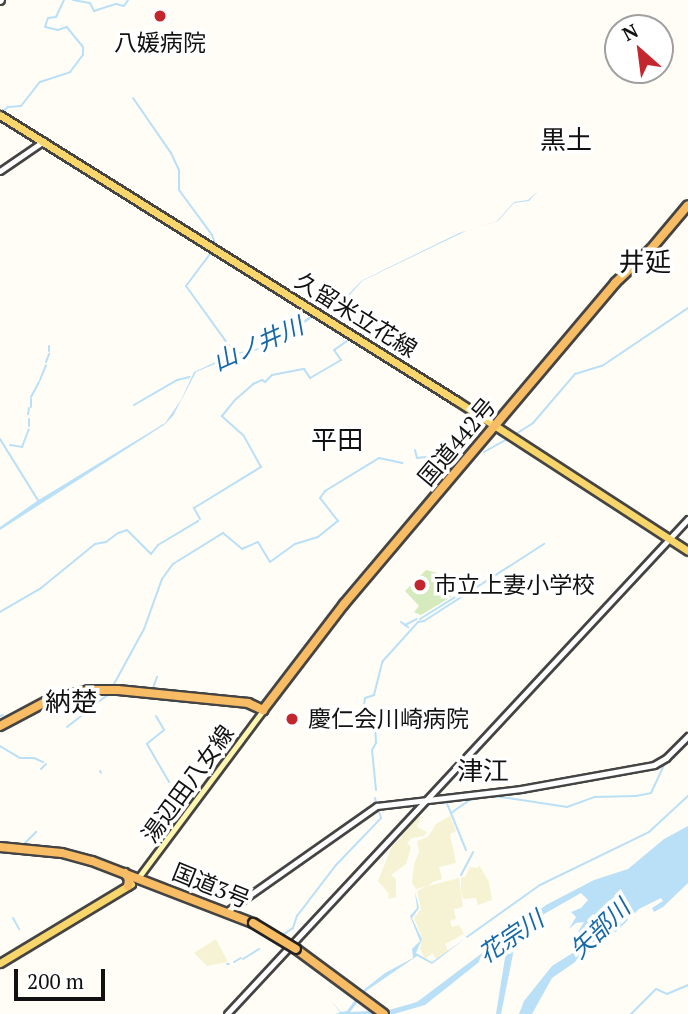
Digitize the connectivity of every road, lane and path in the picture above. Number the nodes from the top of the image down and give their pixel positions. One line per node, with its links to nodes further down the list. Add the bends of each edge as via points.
1 (0, 114): 2 (main road, 久留米立花線)
2 (45, 141): 3 (street); 5 (main road, 久留米立花線)
3 (0, 171)
4 (688, 205): 5 (highway, 国道442号, via 615,282)
5 (495, 425): 7 (main road, 久留米立花線); 9 (highway, 国道442号, via 320,633)
6 (688, 519): 7 (street)
7 (668, 540): 8 (main road, 久留米立花線); 12 (street)
8 (688, 551)
9 (263, 710): 10 (highway, via 248,703 89,691 47,701); 14 (main road, 湯辺田八女線)
10 (0, 726)
11 (688, 736): 12 (street, via 654,765 521,789)
12 (426, 799): 19 (street, via 376,806); 22 (street)
13 (0, 846): 15 (highway, 国道3号, via 62,853)
14 (148, 868): 16 (main road, 湯辺田八女線); 17 (highway)
15 (125, 873): 16 (highway, 国道3号); 18 (highway)
16 (138, 878): 17 (highway, 国道3号); 18 (main road)
17 (150, 882): 19 (highway, 国道3号)
18 (128, 886): 20 (main road)
19 (226, 913): 21 (highway, 国道3号, bridge, via 296,949)
20 (0, 963)
21 (382, 1012)
22 (227, 1014)

